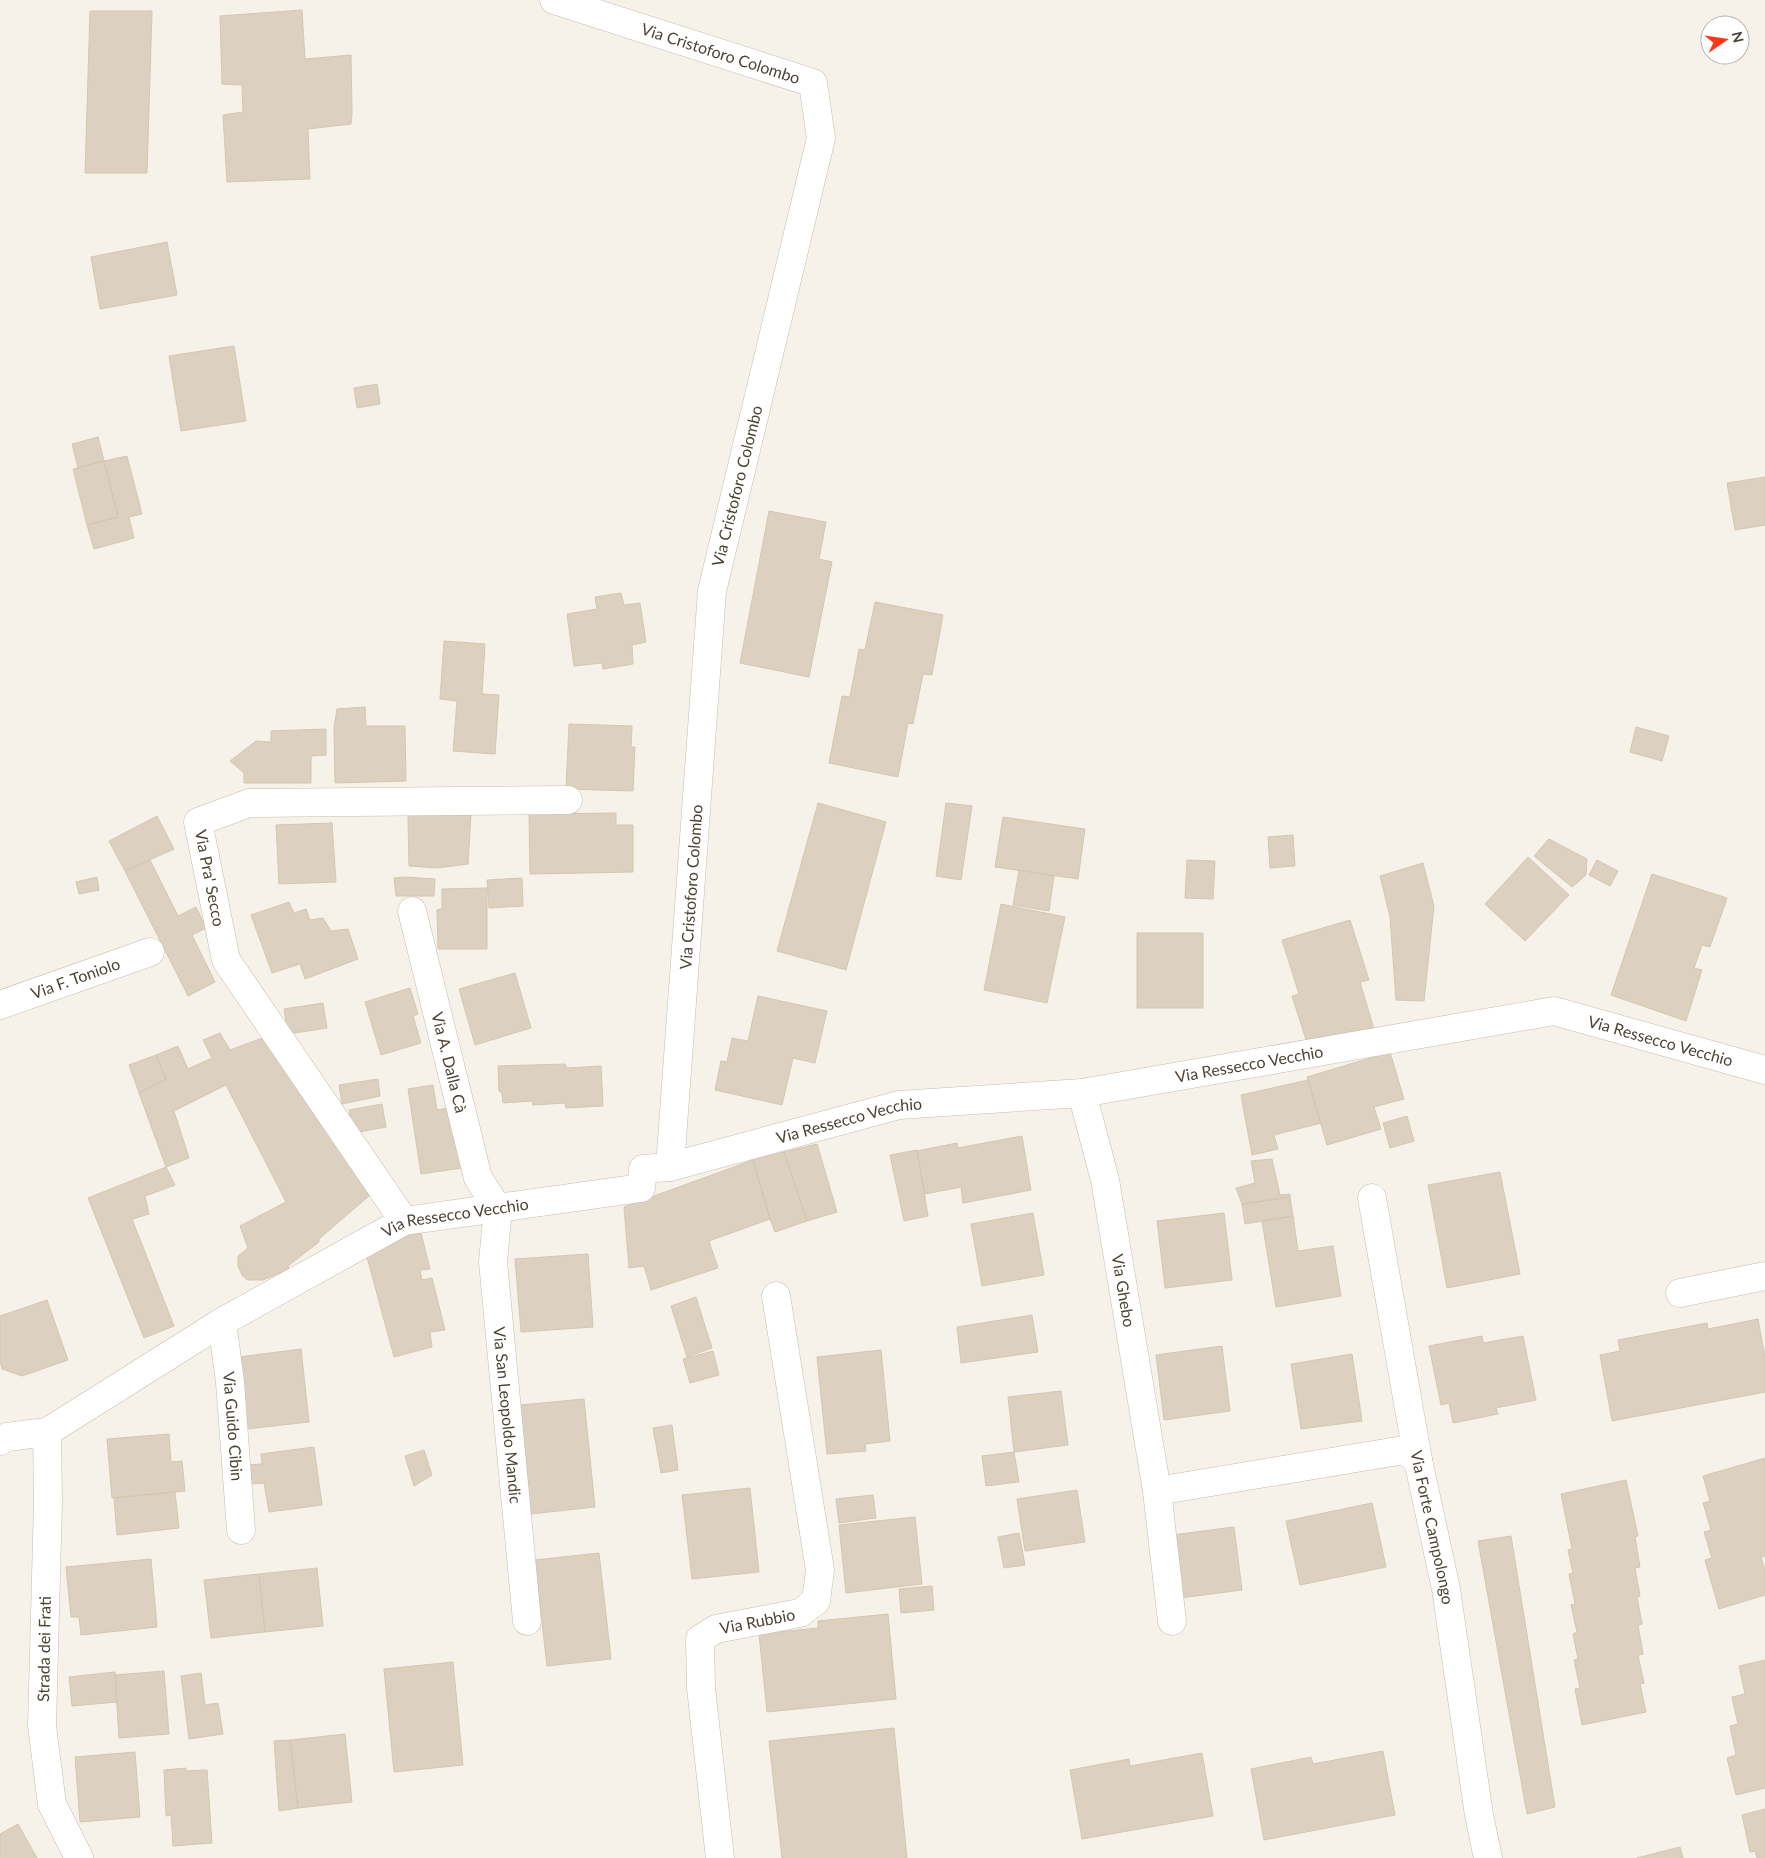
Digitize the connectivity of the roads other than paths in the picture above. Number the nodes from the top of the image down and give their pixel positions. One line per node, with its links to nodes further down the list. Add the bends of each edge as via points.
1 (554, 0): 8 (street, Via Cristoforo Colombo, via 813,83 821,138 712,591)
2 (568, 800): 11 (street, Via Pra' Secco, via 250,803 198,822 226,960)
3 (412, 911): 10 (street, Via A. Dalla Cà, via 478,1178)
4 (150, 952): 5 (street, Via F. Toniolo)
5 (0, 1005)
6 (1765, 1070): 7 (street, Via Ressecco Vecchio, via 1554,1011)
7 (1082, 1093): 8 (street, Via Ressecco Vecchio, via 899,1105); 19 (street, Via Ghebo, via 1105,1180)
8 (670, 1167): 10 (street, Via Ressecco Vecchio, via 643,1169 640,1188)
9 (1372, 1198): 18 (street, Via Forte Campolongo)
10 (498, 1209): 11 (street, Via Ressecco Vecchio); 21 (street, Via San Leopoldo Mandic, via 493,1262)
11 (404, 1221): 15 (street, Via Ressecco Vecchio)
12 (1765, 1276): 13 (street)
13 (1680, 1292)
14 (776, 1296): 24 (street, Via Rubbio, via 820,1570 816,1601 800,1613 716,1629 700,1639 701,1688)
15 (222, 1322): 16 (street, Via Ressecco Vecchio); 20 (street, Via Guido Cibin, via 230,1382)
16 (47, 1432): 17 (street, Via Ressecco Vecchio, via 7,1437); 23 (street, Strada dei Frati, via 42,1726 52,1804)
17 (0, 1441)
18 (1418, 1460): 19 (street, via 1404,1450); 25 (street, Via Forte Campolongo, via 1446,1589)
19 (1157, 1491): 22 (street, Via Ghebo)
20 (241, 1530)
21 (527, 1621)
22 (1172, 1621)
23 (79, 1858)
24 (720, 1858)
25 (1488, 1858)

